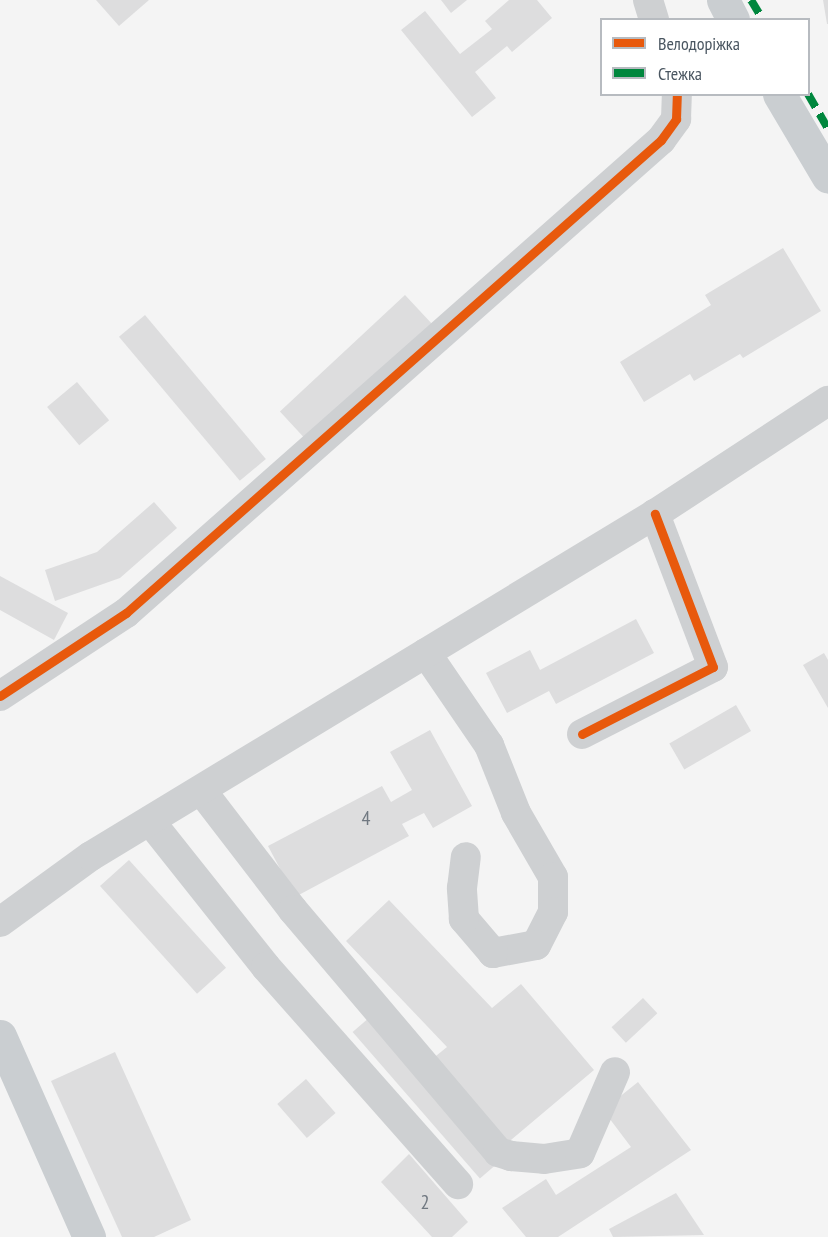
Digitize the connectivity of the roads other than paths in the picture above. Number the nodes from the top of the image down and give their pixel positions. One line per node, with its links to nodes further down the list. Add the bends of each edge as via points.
1 (648, 0): 3 (street)
2 (723, 0): 4 (main road)
3 (653, 18)
4 (732, 18)
5 (678, 96): 11 (street, via 676,119 661,140 126,613)
6 (779, 96): 7 (main road)
7 (828, 177)
8 (828, 401): 9 (street)
9 (655, 514): 10 (street); 12 (street, via 713,667)
10 (426, 652): 13 (street); 15 (street, via 489,745 516,813 553,877 553,912 536,945 493,953 464,919)
11 (0, 696)
12 (582, 734)
13 (201, 790): 14 (street); 18 (street, via 293,910 498,1152 544,1159 580,1153)
14 (150, 821): 16 (street, via 91,856); 19 (street, via 266,968)
15 (466, 857)
16 (0, 922)
17 (0, 1036): 20 (main road)
18 (615, 1072)
19 (458, 1184)
20 (89, 1237)

